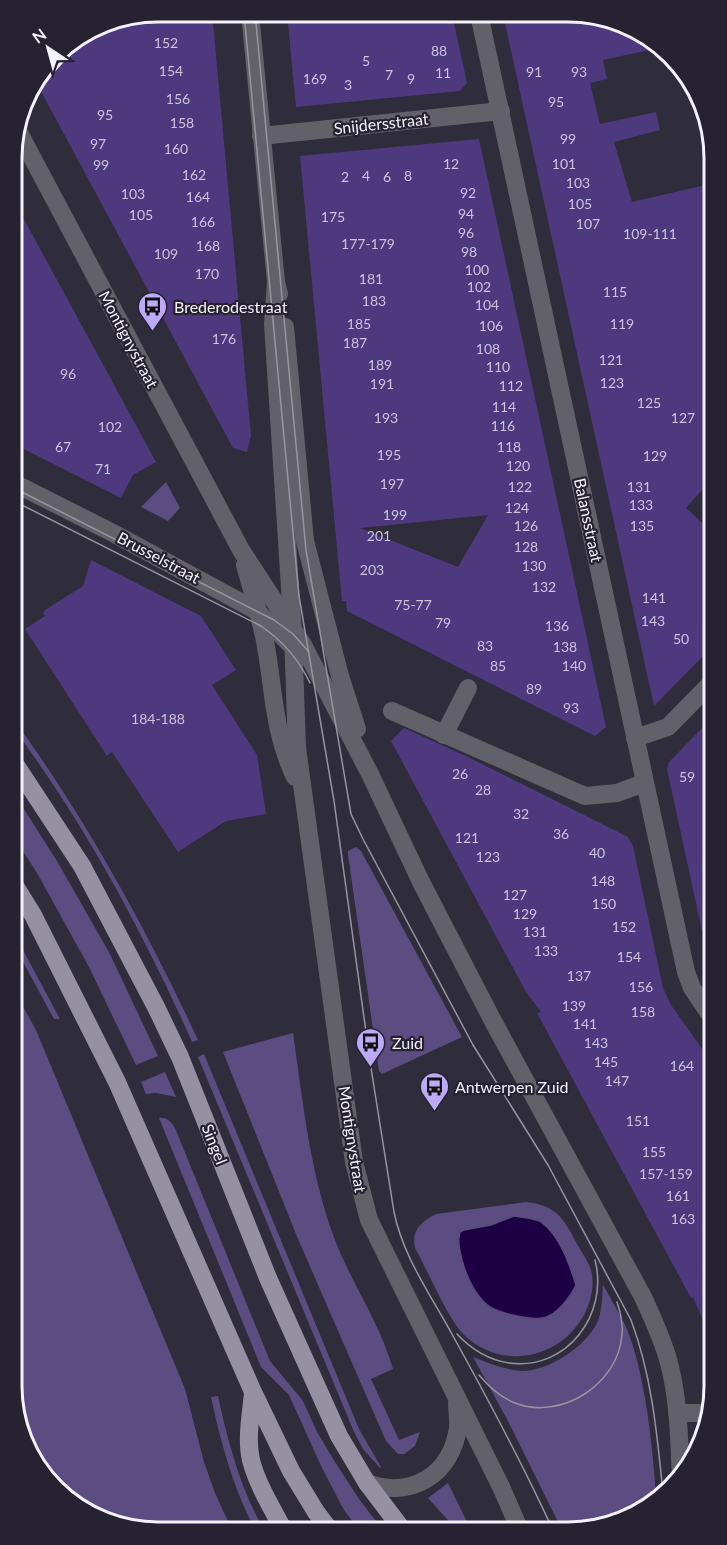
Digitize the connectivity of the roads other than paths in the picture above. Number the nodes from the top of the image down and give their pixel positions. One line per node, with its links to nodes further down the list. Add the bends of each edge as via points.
1 (251, 22): 4 (street)
2 (481, 22): 3 (street, Balansstraat)
3 (501, 111): 4 (street, Snijdersstraat); 17 (street, Balansstraat)
4 (261, 135): 6 (street)
5 (24, 142): 8 (street, Montignystraat)
6 (276, 282): 10 (street, via 273,324); 18 (street, Montignystraat, via 286,337 305,541)
7 (23, 487): 9 (street, Brusselstraat)
8 (241, 550): 9 (street, Montignystraat); 10 (street, Montignystraat)
9 (257, 611): 11 (street, Brusselstraat); 21 (street, Montignystraat, via 278,727 285,755)
10 (292, 627): 11 (street, Montignystraat); 12 (street, Montignystraat)
11 (293, 646): 12 (street, Brusselstraat); 21 (street, Montignystraat)
12 (321, 679): 18 (street, Montignystraat)
13 (468, 688): 16 (street)
14 (704, 690): 17 (street, via 668,727)
15 (392, 711): 16 (street)
16 (444, 735): 20 (street, via 585,796 617,793)
17 (635, 738): 20 (street, Balansstraat)
18 (370, 774): 26 (street, Montignystraat, via 494,1023 643,1297 669,1362)
19 (22, 775): 29 (main road, Singel, via 82,866 156,1007 180,1057 268,1278 339,1436)
20 (644, 783): 23 (street, Balansstraat, via 686,972)
21 (301, 789): 25 (street, Montignystraat, via 360,1189 369,1220)
22 (22, 898): 24 (main road, via 117,1082)
23 (704, 1006)
24 (253, 1392): 30 (main road, via 251,1460); 31 (main road, via 291,1471)
25 (457, 1399): 29 (street, via 458,1428 448,1458 431,1476 402,1489); 33 (street, Montignystraat)
26 (677, 1413): 27 (street); 28 (street, Montignystraat)
27 (702, 1413)
28 (680, 1464)
29 (367, 1483): 32 (main road, Singel)
30 (280, 1522)
31 (323, 1522)
32 (397, 1522)
33 (516, 1522)

